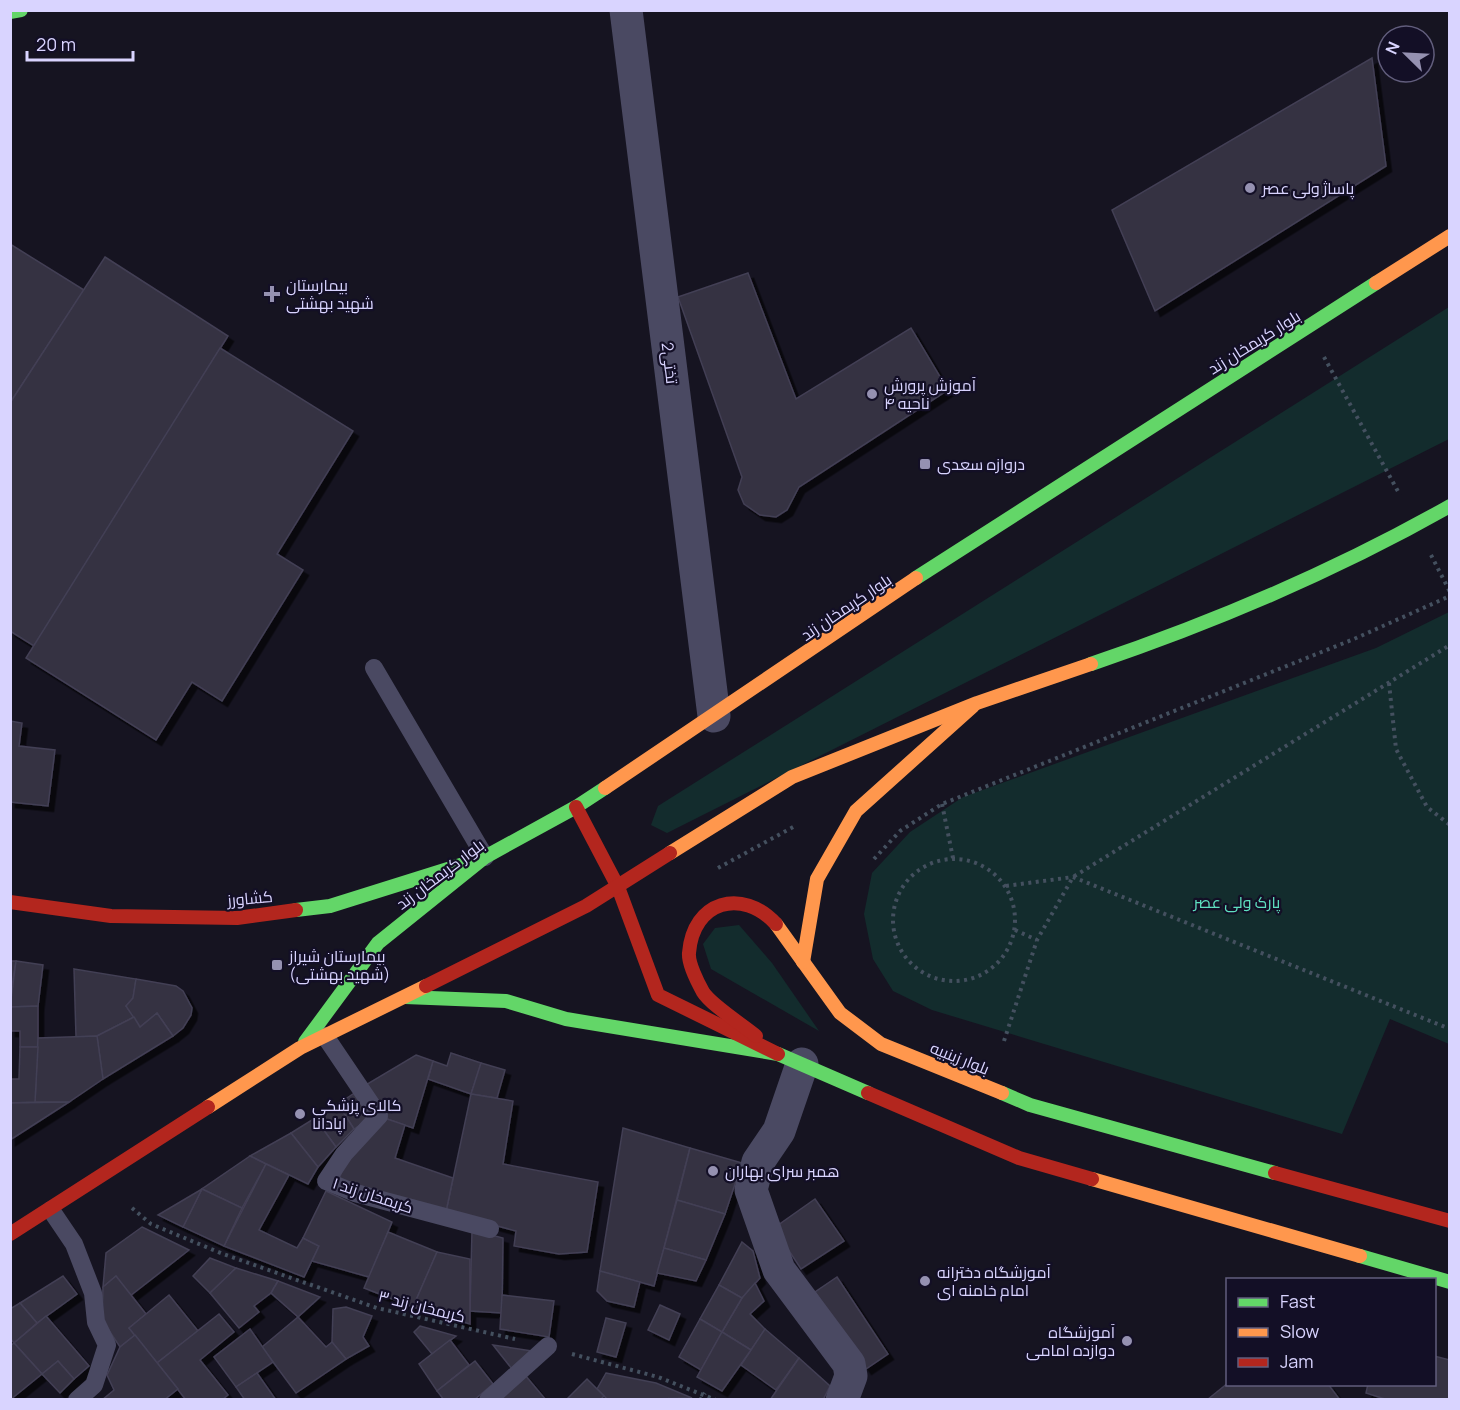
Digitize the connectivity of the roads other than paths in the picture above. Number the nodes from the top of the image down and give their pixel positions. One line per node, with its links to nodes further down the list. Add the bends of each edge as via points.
1 (21, 10): 3 (main road)
2 (626, 10): 8 (street, 2تختی)
3 (10, 12)
4 (1449, 236): 8 (main road, بلوار کریمخان زند, via 970,542)
5 (1449, 506): 7 (main road, بلوار کریمخان زند, via 1323,572 1153,643)
6 (374, 668): 10 (lane)
7 (977, 703): 11 (main road, بلوار کریمخان زند, via 792,777); 13 (main road, via 856,811 817,879)
8 (714, 716): 9 (main road, بلوار کریمخان زند)
9 (576, 807): 10 (main road, بلوار کریمخان زند); 11 (main road)
10 (485, 858): 12 (main road, کشاورز, via 330,906 237,918 111,916); 16 (main road, بلوار کریمخان زند, via 378,943)
11 (618, 887): 14 (main road, بلوار کریمخان زند); 17 (main road, via 658,994)
12 (10, 902)
13 (803, 962): 17 (main road, بلوار زینبیه, via 774,922 748,903 719,904 697,922 688,955 704,994); 19 (main road, بلوار زینبیه, via 840,1013 881,1044 1030,1105)
14 (405, 997): 15 (main road, بلوار کریمخان زند); 17 (main road, via 506,1001 566,1019)
15 (325, 1036): 16 (main road, بلوار کریمخان زند); 20 (lane, کریمخان زند ۱, via 379,1116 326,1180 355,1193)
16 (300, 1048): 18 (main road, بلوار کریمخان زند)
17 (790, 1059): 22 (main road, via 1019,1158); 26 (street, via 779,1131 758,1162 751,1190 779,1270 849,1365 851,1376)
18 (51, 1210): 21 (main road, بلوار کریمخان زند); 24 (lane, via 74,1245 93,1293 96,1322 107,1345 94,1385)
19 (1449, 1221)
20 (490, 1229)
21 (10, 1234)
22 (1435, 1278)
23 (548, 1346): 25 (lane)
24 (77, 1400)
25 (488, 1400)
26 (842, 1400)

